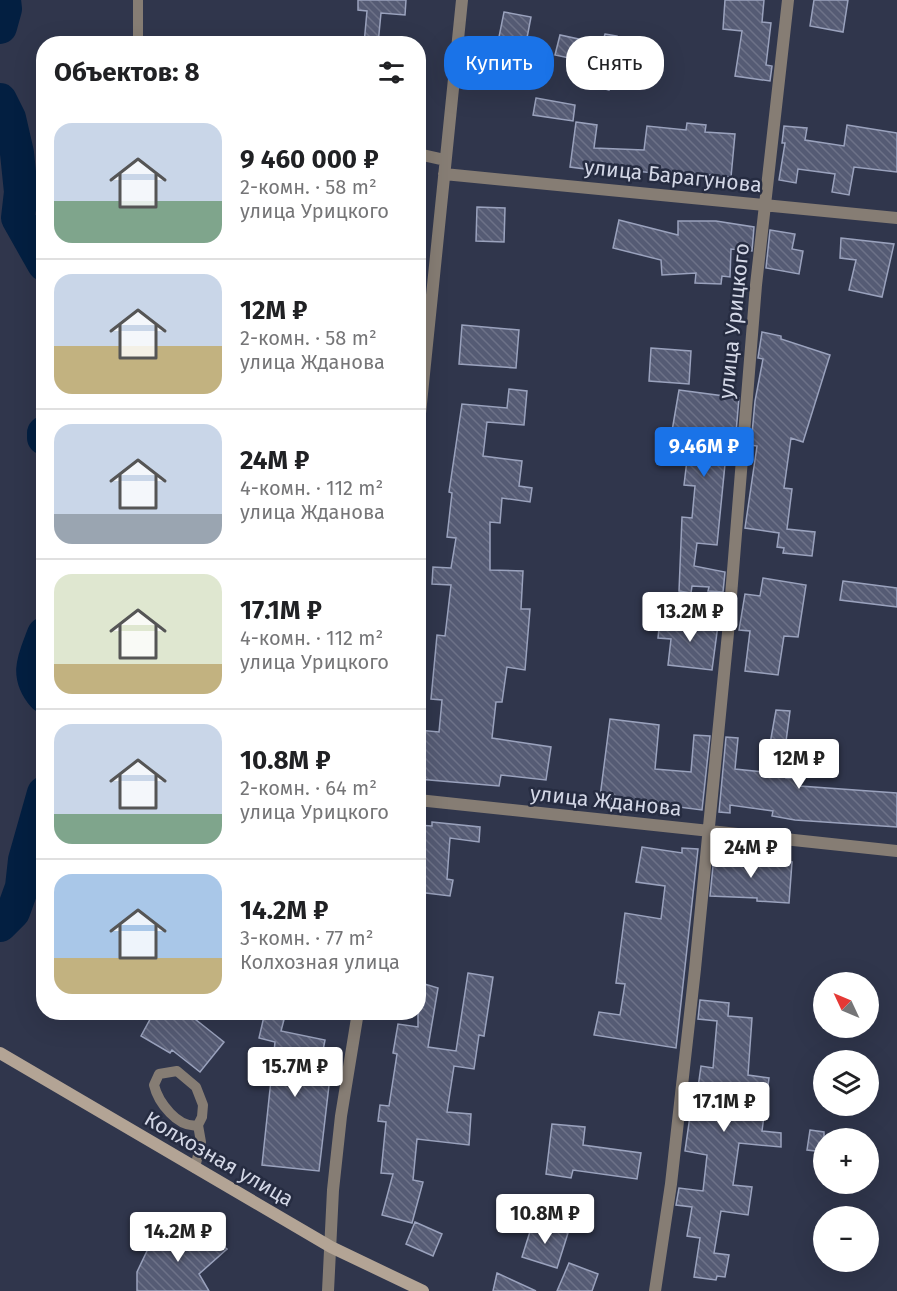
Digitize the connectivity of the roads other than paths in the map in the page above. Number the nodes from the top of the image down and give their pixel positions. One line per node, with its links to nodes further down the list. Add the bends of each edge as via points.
1 (138, 0): 4 (lane)
2 (462, 0): 6 (street)
3 (788, 0): 8 (street, улица Урицкого)
4 (138, 36)
5 (426, 155): 6 (street)
6 (446, 160): 7 (street)
7 (444, 174): 8 (street, улица Барагунова); 10 (street)
8 (766, 205): 9 (street, улица Барагунова); 12 (street, улица Урицкого, via 728,633)
9 (897, 218)
10 (426, 353)
11 (426, 801): 12 (street, улица Жданова)
12 (706, 830): 13 (street, улица Жданова); 21 (street, улица Урицкого, via 671,1184)
13 (897, 851)
14 (357, 1020): 18 (street, via 341,1116)
15 (0, 1053): 17 (street, Колхозная улица)
16 (198, 1125): 16 (lane, via 203,1104 196,1087 177,1071 159,1074 154,1085 165,1107 186,1124); 17 (lane, via 201,1142)
17 (195, 1167): 18 (street, Колхозная улица)
18 (331, 1246): 19 (street); 20 (street, Колхозная улица)
19 (328, 1291)
20 (423, 1291)
21 (655, 1291)

